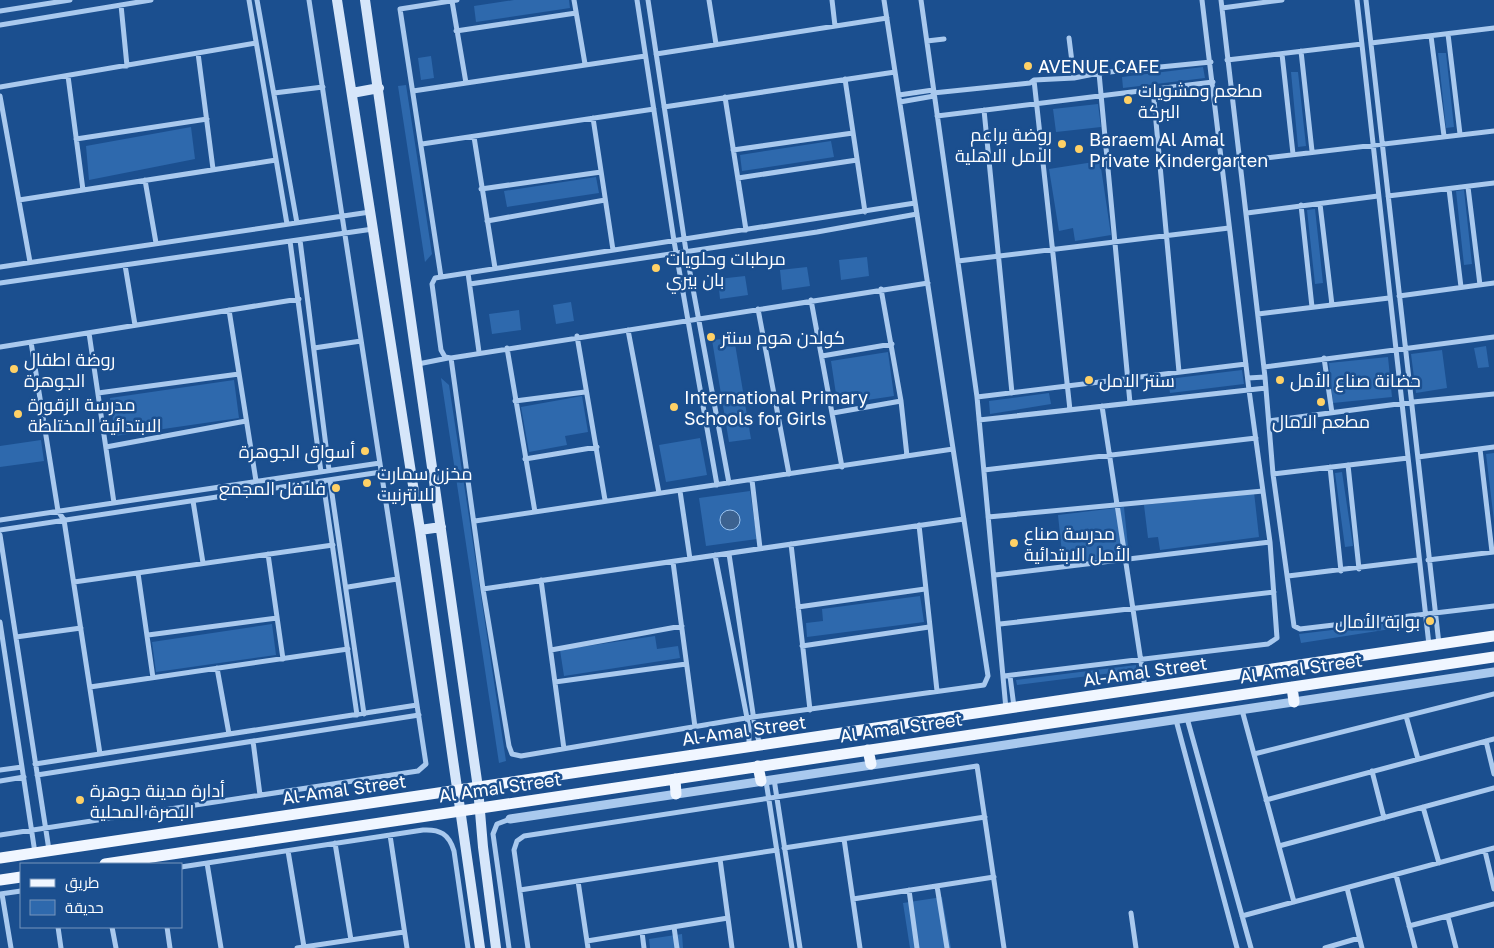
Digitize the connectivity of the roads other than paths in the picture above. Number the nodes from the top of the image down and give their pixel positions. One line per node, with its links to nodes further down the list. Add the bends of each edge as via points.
1 (70, 0): 23 (street)
2 (151, 0): 21 (street)
3 (249, 0): 36 (street)
4 (257, 0): 61 (street)
5 (309, 0): 57 (street)
6 (337, 0): 62 (main road)
7 (365, 0): 58 (main road)
8 (454, 0): 29 (street); 60 (street, via 400,9)
9 (574, 0): 24 (street)
10 (637, 0): 43 (street)
11 (648, 0): 41 (street)
12 (710, 0): 37 (street)
13 (832, 0): 27 (street)
14 (884, 0): 25 (street)
15 (921, 0): 34 (street)
16 (1202, 0): 45 (street)
17 (1221, 0): 22 (street)
18 (1282, 0): 22 (street)
19 (1357, 0): 38 (street)
20 (1366, 0): 35 (street)
21 (120, 5): 26 (street); 47 (street)
22 (1222, 8): 44 (street)
23 (0, 12)
24 (576, 13): 29 (street); 46 (street)
25 (887, 18): 27 (street); 48 (street)
26 (0, 25)
27 (835, 26): 37 (street)
28 (1494, 28): 30 (street)
29 (456, 31): 55 (street)
30 (1448, 34): 31 (street); 79 (street)
31 (1431, 36): 35 (street); 80 (street)
32 (1069, 38): 51 (street)
33 (944, 39): 34 (street)
34 (927, 41): 63 (street)
35 (1371, 43): 83 (street)
36 (256, 44): 40 (street); 89 (street)
37 (716, 44): 41 (street)
38 (1362, 44): 39 (street); 85 (street)
39 (1301, 52): 42 (street); 87 (street)
40 (198, 54): 47 (street); 75 (street)
41 (656, 54): 70 (street)
42 (1282, 54): 44 (street); 88 (street)
43 (645, 56): 46 (street); 71 (street)
44 (1227, 60): 91 (street)
45 (1211, 62): 49 (street); 54 (street)
46 (585, 64): 55 (street)
47 (127, 66): 50 (street)
48 (895, 72): 52 (street); 64 (street)
49 (1099, 73): 51 (street); 65 (street)
50 (68, 76): 56 (street); 82 (street)
51 (1074, 78): 53 (street)
52 (845, 79): 67 (street); 78 (street)
53 (1034, 80): 63 (street); 69 (street)
54 (1213, 82): 59 (street); 116 (street)
55 (466, 83): 60 (street)
56 (0, 87)
57 (323, 87): 61 (street); 112 (street)
58 (379, 88): 62 (main road); 174 (main road)
59 (1153, 89): 65 (street); 120 (street)
60 (413, 91): 84 (street)
61 (274, 93): 114 (street)
62 (352, 93): 108 (main road)
63 (933, 93): 64 (street); 68 (street); 73 (street)
64 (899, 95): 68 (street)
65 (1101, 95): 69 (street); 125 (street)
66 (0, 96): 77 (street)
67 (725, 97): 70 (street); 86 (street)
68 (900, 102): 105 (street)
69 (1037, 104): 72 (street); 127 (street)
70 (664, 107): 121 (street)
71 (654, 109): 74 (street); 124 (street)
72 (984, 110): 73 (street); 131 (street)
73 (937, 116): 132 (street)
74 (593, 118): 81 (street); 93 (street)
75 (207, 119): 82 (street); 92 (street)
76 (1494, 130): 79 (street)
77 (3, 132): 103 (street)
78 (853, 133): 86 (street); 90 (street)
79 (1460, 134): 80 (street)
80 (1444, 136): 83 (street)
81 (474, 137): 84 (street); 98 (street)
82 (76, 139): 99 (street)
83 (1381, 142): 85 (street); 102 (street)
84 (422, 144): 138 (street)
85 (1372, 144): 87 (street); 101 (street)
86 (733, 150): 94 (street)
87 (1312, 151): 88 (street)
88 (1293, 154): 91 (street)
89 (276, 160): 92 (street); 115 (street)
90 (857, 160): 94 (street); 109 (street)
91 (1240, 161): 110 (street)
92 (213, 169): 95 (street)
93 (601, 172): 98 (street); 104 (street)
94 (738, 178): 118 (street)
95 (145, 180): 99 (street); 126 (street)
96 (1494, 183): 97 (street)
97 (1468, 187): 100 (street); 143 (street)
98 (482, 189): 113 (street)
99 (83, 190): 103 (street)
100 (1449, 190): 102 (street); 144 (street)
101 (1378, 196): 106 (street); 147 (street)
102 (1388, 196): 146 (street)
103 (19, 200): 133 (street)
104 (605, 200): 113 (street); 128 (street)
105 (915, 203): 109 (street); 111 (street)
106 (1320, 204): 107 (street); 150 (street)
107 (1301, 206): 110 (street); 151 (street)
108 (370, 212): 112 (street); 117 (main road)
109 (865, 212): 118 (street)
110 (1247, 213): 154 (street)
111 (917, 214): 129 (street); 140 (street)
112 (343, 216): 114 (street); 119 (street)
113 (487, 220): 136 (street)
114 (297, 223): 115 (street)
115 (286, 224): 126 (street)
116 (1229, 228): 120 (street); 175 (street)
117 (373, 229): 119 (street); 244 (main road)
118 (746, 230): 121 (street)
119 (345, 233): 122 (street); 162 (street)
120 (1166, 235): 125 (street); 177 (street)
121 (684, 239): 124 (street); 129 (street)
122 (300, 240): 123 (street); 166 (street)
123 (290, 241): 134 (street); 148 (street)
124 (674, 241): 128 (street); 130 (street)
125 (1114, 241): 127 (street); 181 (street)
126 (156, 244): 133 (street)
127 (1053, 249): 131 (street); 182 (street)
128 (613, 250): 136 (street)
129 (686, 251): 130 (street); 155 (street)
130 (676, 252): 142 (street); 156 (street)
131 (998, 256): 132 (street); 187 (street)
132 (958, 261): 189 (street)
133 (30, 262): 135 (street)
134 (125, 265): 139 (street); 157 (street)
135 (0, 267)
136 (495, 268): 137 (street)
137 (468, 273): 138 (street); 142 (street)
138 (441, 277): 172 (street, via 434,279 432,284 441,353)
139 (0, 282)
140 (928, 283): 145 (street); 206 (street)
141 (1494, 283): 143 (street)
142 (470, 284): 170 (street)
143 (1480, 285): 144 (street)
144 (1460, 287): 146 (street)
145 (881, 289): 149 (street); 164 (street)
146 (1399, 296): 168 (street)
147 (1389, 298): 150 (street); 169 (street)
148 (299, 299): 153 (street); 218 (street)
149 (811, 300): 152 (street); 171 (street)
150 (1332, 304): 151 (street)
151 (1312, 307): 154 (street)
152 (758, 309): 155 (street); 220 (street)
153 (229, 310): 157 (street); 178 (street)
154 (1258, 314): 176 (street)
155 (698, 320): 156 (street); 225 (street)
156 (688, 321): 158 (street); 226 (street)
157 (135, 325): 159 (street)
158 (628, 330): 160 (street); 229 (street)
159 (89, 332): 163 (street); 186 (street)
160 (577, 336): 167 (street); 185 (street)
161 (1494, 337): 168 (street)
162 (361, 341): 166 (street); 213 (street)
163 (31, 342): 165 (street); 234 (street)
164 (892, 344): 171 (street); 191 (street)
165 (0, 348)
166 (314, 348): 218 (street)
167 (507, 348): 170 (street); 190 (street)
168 (1404, 348): 169 (street); 192 (street)
169 (1395, 349): 173 (street); 194 (street)
170 (479, 352): 172 (street)
171 (822, 356): 198 (street)
172 (450, 358): 174 (street); 240 (street)
173 (1324, 358): 176 (street); 197 (street)
174 (418, 364): 242 (main road)
175 (1246, 364): 177 (street); 180 (street)
176 (1264, 367): 179 (street)
177 (1179, 372): 181 (street)
178 (239, 374): 186 (street); 200 (street)
179 (1265, 377): 180 (street); 183 (street)
180 (1248, 378): 184 (street)
181 (1127, 379): 182 (street); 193 (street)
182 (1067, 386): 187 (street); 196 (street)
183 (1266, 388): 184 (street); 201 (street)
184 (1249, 390): 193 (street); 202 (street)
185 (585, 392): 190 (street); 204 (street)
186 (98, 393): 203 (street)
187 (1012, 393): 189 (street)
188 (1494, 394): 192 (street)
189 (977, 398): 199 (street)
190 (515, 401): 212 (street)
191 (901, 401): 198 (street); 208 (street)
192 (1413, 402): 194 (street); 210 (street)
193 (1130, 403): 195 (street)
194 (1403, 403): 197 (street); 211 (street)
195 (1102, 406): 196 (street); 209 (street)
196 (1070, 410): 199 (street)
197 (1332, 412): 201 (street)
198 (833, 413): 215 (street)
199 (979, 420): 217 (street)
200 (246, 421): 203 (street); 224 (street)
201 (1269, 421): 221 (street)
202 (1256, 438): 209 (street); 228 (street)
203 (106, 447): 232 (street)
204 (596, 447): 212 (street); 230 (street)
205 (1494, 447): 207 (street)
206 (953, 449): 208 (street); 237 (street)
207 (1480, 449): 210 (street); 250 (street)
208 (907, 456): 215 (street)
209 (1110, 456): 217 (street); 233 (street)
210 (1418, 457): 257 (street)
211 (1408, 458): 214 (street); 256 (street)
212 (525, 459): 235 (street)
213 (380, 463): 218 (street); 219 (street)
214 (1348, 465): 216 (street); 260 (street)
215 (842, 467): 220 (street)
216 (1330, 468): 221 (street); 261 (street)
217 (984, 470): 236 (street)
218 (325, 471): 222 (street); 224 (street)
219 (381, 472): 222 (street); 265 (street)
220 (789, 474): 223 (street)
221 (1273, 474): 264 (street)
222 (327, 480): 231 (street); 247 (street); 268 (street)
223 (752, 480): 225 (street); 249 (street)
224 (256, 482): 232 (street)
225 (729, 483): 226 (street)
226 (717, 486): 227 (street)
227 (680, 491): 229 (street); 254 (street)
228 (1263, 491): 233 (street); 246 (street)
229 (659, 494): 230 (street)
230 (605, 500): 235 (street)
231 (193, 501): 239 (street); 259 (street)
232 (114, 503): 234 (street)
233 (1118, 505): 236 (street); 255 (street)
234 (58, 511): 238 (street); 239 (street)
235 (535, 512): 240 (street)
236 (988, 518): 263 (street)
237 (964, 519): 241 (street); 304 (street, via 987,680 981,686)
238 (0, 520)
239 (64, 520): 243 (street); 267 (street)
240 (475, 521): 269 (street)
241 (919, 525): 248 (street); 270 (street)
242 (441, 527): 244 (main road); 344 (main road)
243 (0, 530)
244 (420, 530): 346 (main road)
245 (0, 535): 285 (street)
246 (1270, 542): 255 (street); 271 (street)
247 (333, 544): 251 (street); 289 (street)
248 (791, 544): 249 (street); 273 (street)
249 (760, 548): 252 (street)
250 (1493, 552): 257 (street)
251 (268, 554): 259 (street); 277 (street)
252 (728, 554): 253 (street); 316 (street)
253 (715, 555): 254 (street); 315 (street)
254 (690, 559): 258 (street)
255 (1126, 559): 263 (street); 274 (street)
256 (1418, 560): 260 (street); 276 (street)
257 (1428, 560): 275 (street)
258 (674, 562): 266 (street); 280 (street)
259 (203, 563): 262 (street)
260 (1359, 569): 261 (street)
261 (1341, 571): 264 (street)
262 (138, 573): 267 (street); 283 (street)
263 (995, 575): 279 (street)
264 (1288, 576): 276 (street, via 1293,624 1298,629)
265 (397, 579): 268 (street); 307 (street)
266 (541, 580): 269 (street); 290 (street)
267 (74, 582): 282 (street)
268 (348, 587): 311 (street)
269 (483, 589): 327 (street, via 512,754 521,756)
270 (925, 589): 273 (street); 281 (street)
271 (1274, 592): 274 (street); 293 (street, via 1276,641)
272 (1494, 606): 275 (street)
273 (798, 607): 288 (street)
274 (1133, 608): 279 (street); 293 (street)
275 (1434, 613): 276 (street); 287 (street)
276 (1424, 614): 287 (street)
277 (277, 618): 283 (street); 292 (street)
278 (0, 622): 286 (street)
279 (1000, 624): 297 (street)
280 (682, 626): 290 (street); 294 (street)
281 (929, 627): 288 (street); 304 (street)
282 (81, 628): 285 (street); 301 (street)
283 (148, 635): 299 (street)
284 (1494, 636): 287 (main road, Al-Amal Street)
285 (16, 637): 332 (street)
286 (1, 640): 335 (street)
287 (1434, 645): 303 (main road, Al-Amal Street)
288 (802, 646): 309 (street)
289 (348, 649): 292 (street); 312 (street)
290 (551, 650): 300 (street)
291 (1494, 657): 302 (main road, Al Amal Street)
292 (283, 659): 295 (street)
293 (1140, 659): 298 (street); 303 (street)
294 (686, 664): 300 (street); 320 (street)
295 (218, 668): 299 (street); 321 (street)
296 (1494, 672): 306 (street)
297 (1004, 676): 298 (street); 308 (street)
298 (1010, 676): 308 (street)
299 (153, 678): 301 (street)
300 (555, 682): 327 (street)
301 (90, 687): 329 (street)
302 (1292, 687): 306 (main road); 326 (main road, Al Amal Street)
303 (1145, 688): 308 (main road, Al-Amal Street)
304 (938, 691): 309 (street)
305 (1494, 694): 314 (street)
306 (1294, 702): 310 (street)
307 (417, 705): 311 (street); 313 (street)
308 (1010, 708): 319 (main road, Al-Amal Street)
309 (810, 710): 316 (street)
310 (1242, 710): 317 (street); 330 (street)
311 (364, 714): 312 (street)
312 (357, 715): 321 (street)
313 (419, 715): 323 (street); 348 (street, via 426,759 423,769)
314 (1406, 716): 330 (street); 331 (street)
315 (746, 718): 316 (street); 320 (street); 324 (street)
316 (755, 718): 324 (street)
317 (1187, 718): 318 (street); 394 (street)
318 (1176, 720): 333 (street); 431 (street)
319 (920, 722): 324 (main road, Al-Amal Street); 326 (main road)
320 (695, 727): 327 (street)
321 (229, 734): 329 (street)
322 (1494, 739): 325 (street)
323 (253, 741): 339 (street); 348 (street)
324 (754, 741): 344 (main road, Al-Amal Street)
325 (1486, 741): 331 (street); 338 (street)
326 (922, 742): 328 (main road, Al Amal Street)
327 (564, 749)
328 (868, 750): 333 (main road); 334 (main road, Al Amal Street)
329 (100, 754): 332 (street)
330 (1254, 754): 351 (street)
331 (1418, 759): 337 (street)
332 (35, 764): 339 (street)
333 (871, 764): 343 (street)
334 (758, 766): 341 (main road, Al Amal Street); 343 (main road)
335 (22, 767): 336 (street); 340 (street)
336 (0, 770)
337 (1372, 771): 351 (street); 356 (street)
338 (1494, 774)
339 (37, 775): 358 (street)
340 (24, 777): 342 (street); 359 (street)
341 (674, 779): 347 (main road); 353 (main road, Al Amal Street)
342 (0, 780)
343 (767, 780): 347 (street); 349 (street); 350 (street)
344 (478, 788): 346 (main road, Al-Amal Street); 353 (main road)
345 (1494, 788): 352 (street)
346 (457, 790): 354 (main road); 368 (main road, Al-Amal Street)
347 (676, 794): 357 (street)
348 (260, 795): 358 (street)
349 (777, 797): 350 (street); 355 (street, via 977,766); 365 (street)
350 (769, 798): 367 (street); 386 (street, via 524,836 514,847)
351 (1266, 800): 364 (street)
352 (1423, 807): 356 (street); 376 (street)
353 (479, 808): 354 (main road, Al Amal Street); 417 (main road)
354 (461, 810): 374 (main road, Al Amal Street); 416 (main road)
355 (985, 817): 362 (street); 380 (street)
356 (1384, 818): 364 (street)
357 (510, 819): 418 (street, via 497,824 493,834)
358 (45, 828): 359 (street); 368 (street)
359 (32, 830): 360 (street); 371 (street)
360 (0, 835)
361 (390, 835): 363 (street); 402 (street); 415 (street, via 432,830 449,837 455,857)
362 (844, 839): 365 (street); 390 (street)
363 (335, 844): 369 (street); 405 (street)
364 (1279, 846): 391 (street)
365 (784, 848): 425 (street)
366 (1494, 848): 370 (street)
367 (777, 850): 373 (street); 424 (street)
368 (49, 851): 371 (main road, Al-Amal Street)
369 (288, 851): 375 (street); 407 (street)
370 (1485, 851): 376 (street); 385 (street)
371 (36, 853): 372 (main road, Al-Amal Street)
372 (0, 858)
373 (720, 859): 382 (street); 396 (street)
374 (112, 863)
375 (207, 863): 377 (street); 412 (street)
376 (1438, 863): 378 (street)
377 (182, 867)
378 (1396, 875): 384 (street); 397 (street)
379 (20, 877): 381 (main road)
380 (994, 877): 383 (street); 429 (street)
381 (0, 880)
382 (578, 881): 386 (street); 406 (street)
383 (937, 886): 387 (street); 428 (street)
384 (1347, 888): 391 (street); 404 (street)
385 (1494, 888)
386 (520, 890): 419 (street)
387 (909, 890): 390 (street); 427 (street)
388 (20, 891): 389 (street)
389 (1, 894): 408 (street)
390 (853, 899): 426 (street)
391 (1294, 902): 394 (street)
392 (1494, 904): 395 (street)
393 (1130, 913): 430 (street)
394 (1242, 916): 432 (street)
395 (1448, 917): 397 (street); 436 (street)
396 (728, 918): 398 (street); 423 (street)
397 (1409, 926): 435 (street)
398 (674, 927): 403 (street); 422 (street)
399 (58, 928): 409 (street)
400 (112, 928): 410 (street)
401 (167, 928): 411 (street)
402 (404, 932): 405 (street); 414 (street)
403 (642, 932): 406 (street); 421 (street)
404 (1360, 938): 433 (street); 434 (street)
405 (351, 940): 407 (street)
406 (587, 941): 420 (street)
407 (304, 947): 413 (street)
408 (11, 948)
409 (61, 948)
410 (116, 948)
411 (170, 948)
412 (221, 948)
413 (297, 948)
414 (407, 948)
415 (468, 948)
416 (480, 948)
417 (496, 948)
418 (508, 948)
419 (528, 948)
420 (588, 948)
421 (644, 948)
422 (677, 948)
423 (732, 948)
424 (792, 948)
425 (800, 948)
426 (860, 948)
427 (917, 948)
428 (947, 948)
429 (1004, 948)
430 (1136, 948)
431 (1237, 948)
432 (1251, 948)
433 (1325, 948)
434 (1362, 948)
435 (1415, 948)
436 (1456, 948)

